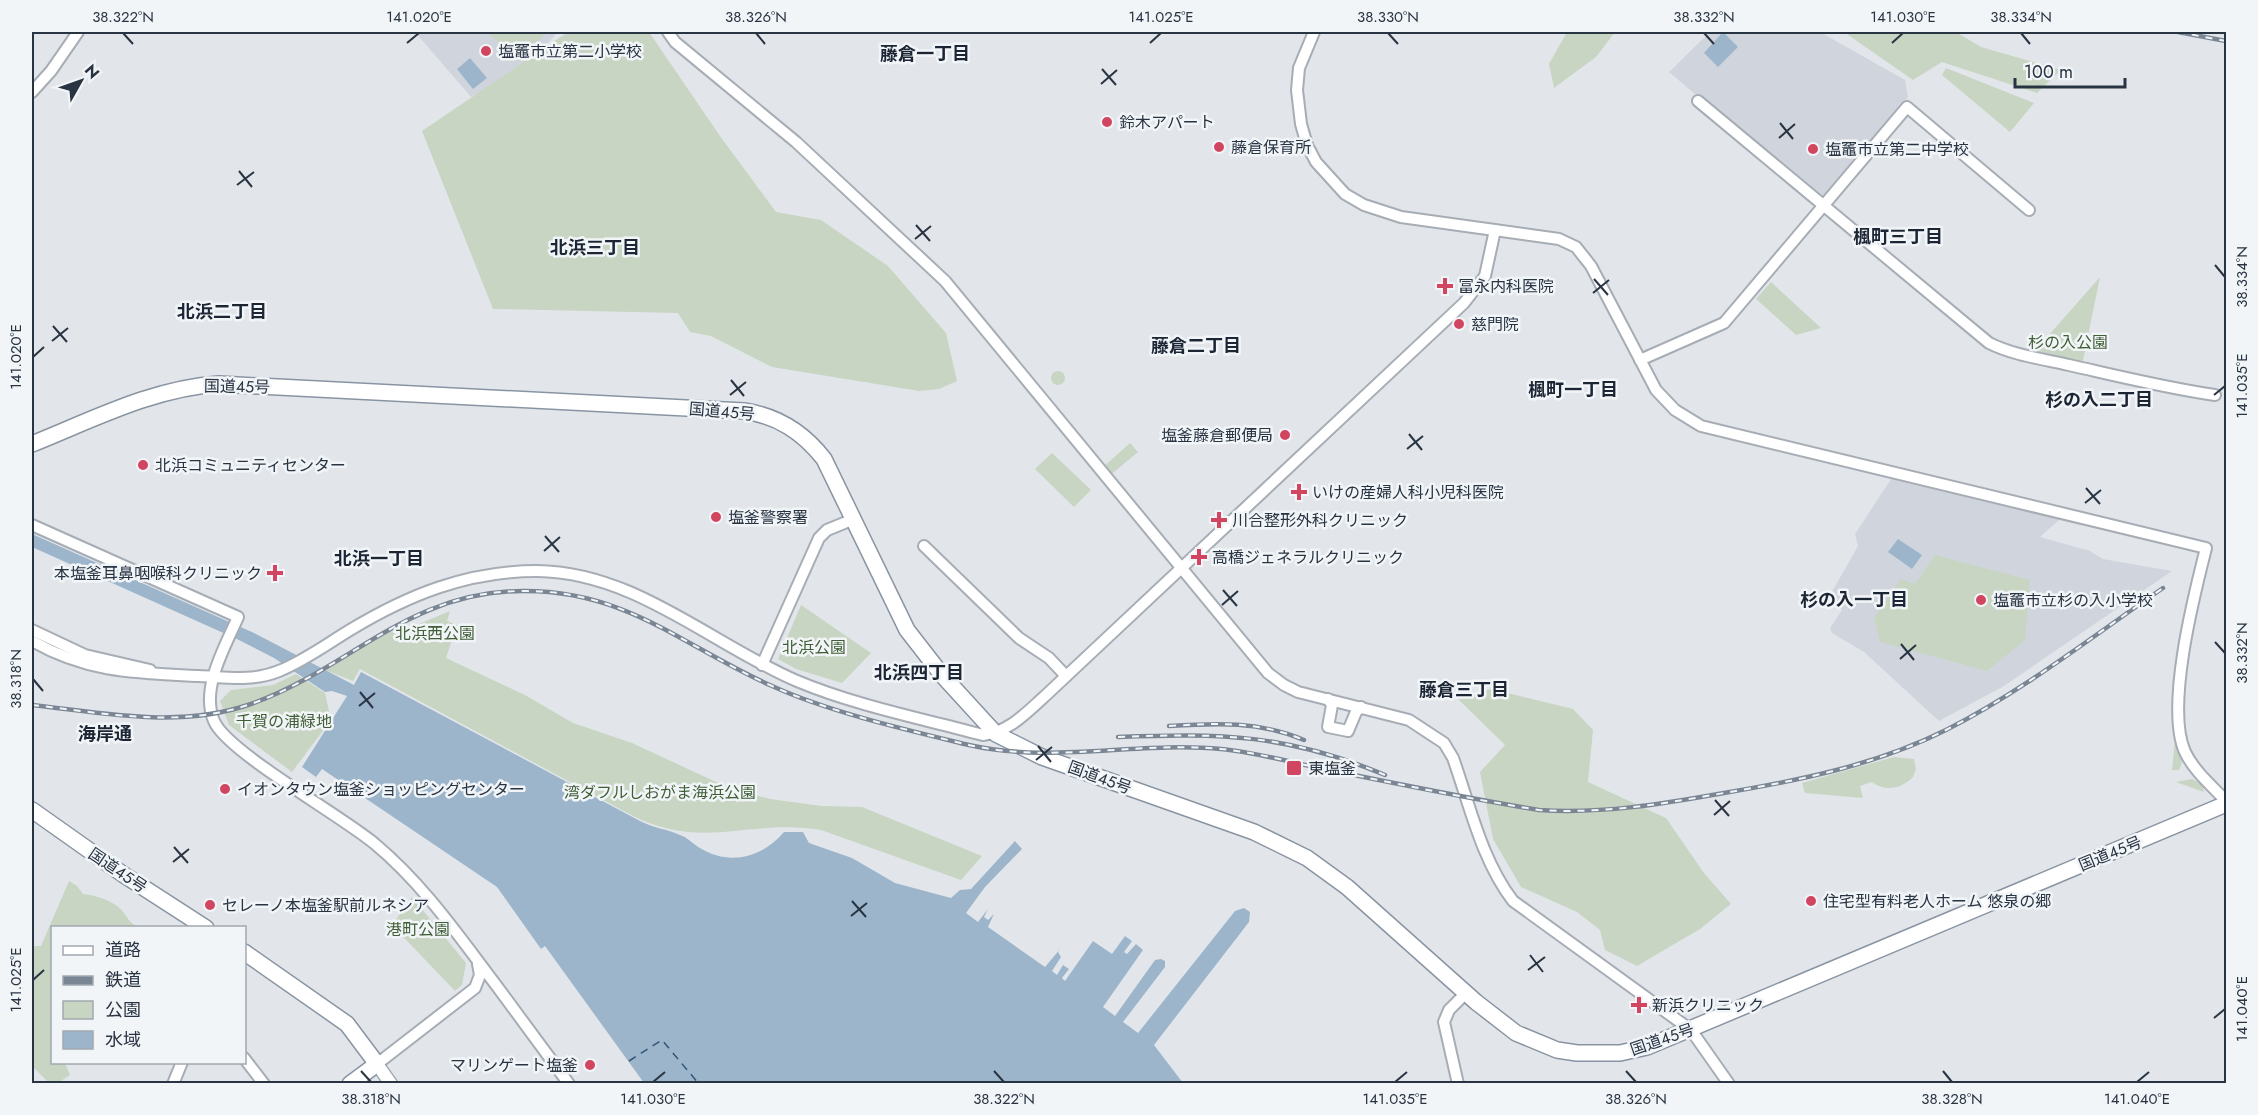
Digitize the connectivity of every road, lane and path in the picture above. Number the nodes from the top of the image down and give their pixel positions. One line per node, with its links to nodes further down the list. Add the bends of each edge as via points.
1 (78, 32): 4 (street)
2 (668, 32): 15 (street, via 796,142 945,281)
3 (1314, 32): 8 (street, via 1299,68 1298,106 1307,145 1329,180 1345,194 1390,215)
4 (32, 92)
5 (1698, 102): 6 (street)
6 (1823, 207): 7 (street, via 1907,108); 9 (street, via 1724,323); 10 (street, via 1980,338 1999,348 2164,387)
7 (2029, 210)
8 (1495, 230): 9 (street, via 1559,239 1576,247 1591,266); 15 (street, via 1485,276 1474,293)
9 (1640, 360): 25 (street, via 1656,390 1675,410 1701,426 2206,548 2186,639 2180,732 2189,760)
10 (2215, 395)
11 (32, 444): 12 (highway, 国道45号, via 153,396 200,385 744,411 773,418 806,438 830,469)
12 (854, 519): 18 (street, via 827,530 819,538); 24 (highway, 国道45号, via 907,630)
13 (32, 525): 21 (street, via 238,617)
14 (924, 546): 20 (street, via 1019,638 1049,658)
15 (1182, 568): 20 (street); 22 (street, via 1268,673 1298,692)
16 (32, 630): 19 (street, via 85,655)
17 (32, 641): 19 (street, via 69,660 100,669)
18 (762, 664): 21 (street, via 623,588 590,578 534,571 478,575 429,589 286,668 253,678); 24 (street, via 811,687 983,735)
19 (167, 675): 21 (street)
20 (1066, 676): 24 (street, via 1013,724)
21 (215, 677): 29 (street, via 210,705 224,736 376,844 422,890)
22 (1328, 699): 23 (street); 23 (street, via 1332,705 1328,727 1348,731)
23 (1361, 707): 31 (street, via 1409,720 1444,743 1492,866 1513,901)
24 (996, 734): 30 (highway, 国道45号, via 1042,756 1254,832 1307,858 1347,887)
25 (2226, 802): 31 (highway, 国道45号)
26 (32, 810): 27 (highway, 国道45号)
27 (204, 926)
28 (246, 953): 34 (highway, via 337,1015)
29 (476, 958): 34 (street, via 480,975 476,988); 39 (street)
30 (1466, 993): 31 (highway, 国道45号, via 1516,1033 1557,1050 1620,1053); 40 (street, via 1449,1010 1444,1022)
31 (1691, 1030): 41 (street)
32 (246, 1060): 36 (street)
33 (181, 1064): 35 (street)
34 (377, 1064): 37 (highway); 38 (main road)
35 (173, 1083)
36 (264, 1083)
37 (350, 1083)
38 (391, 1083)
39 (569, 1083)
40 (1458, 1083)
41 (1729, 1083)

